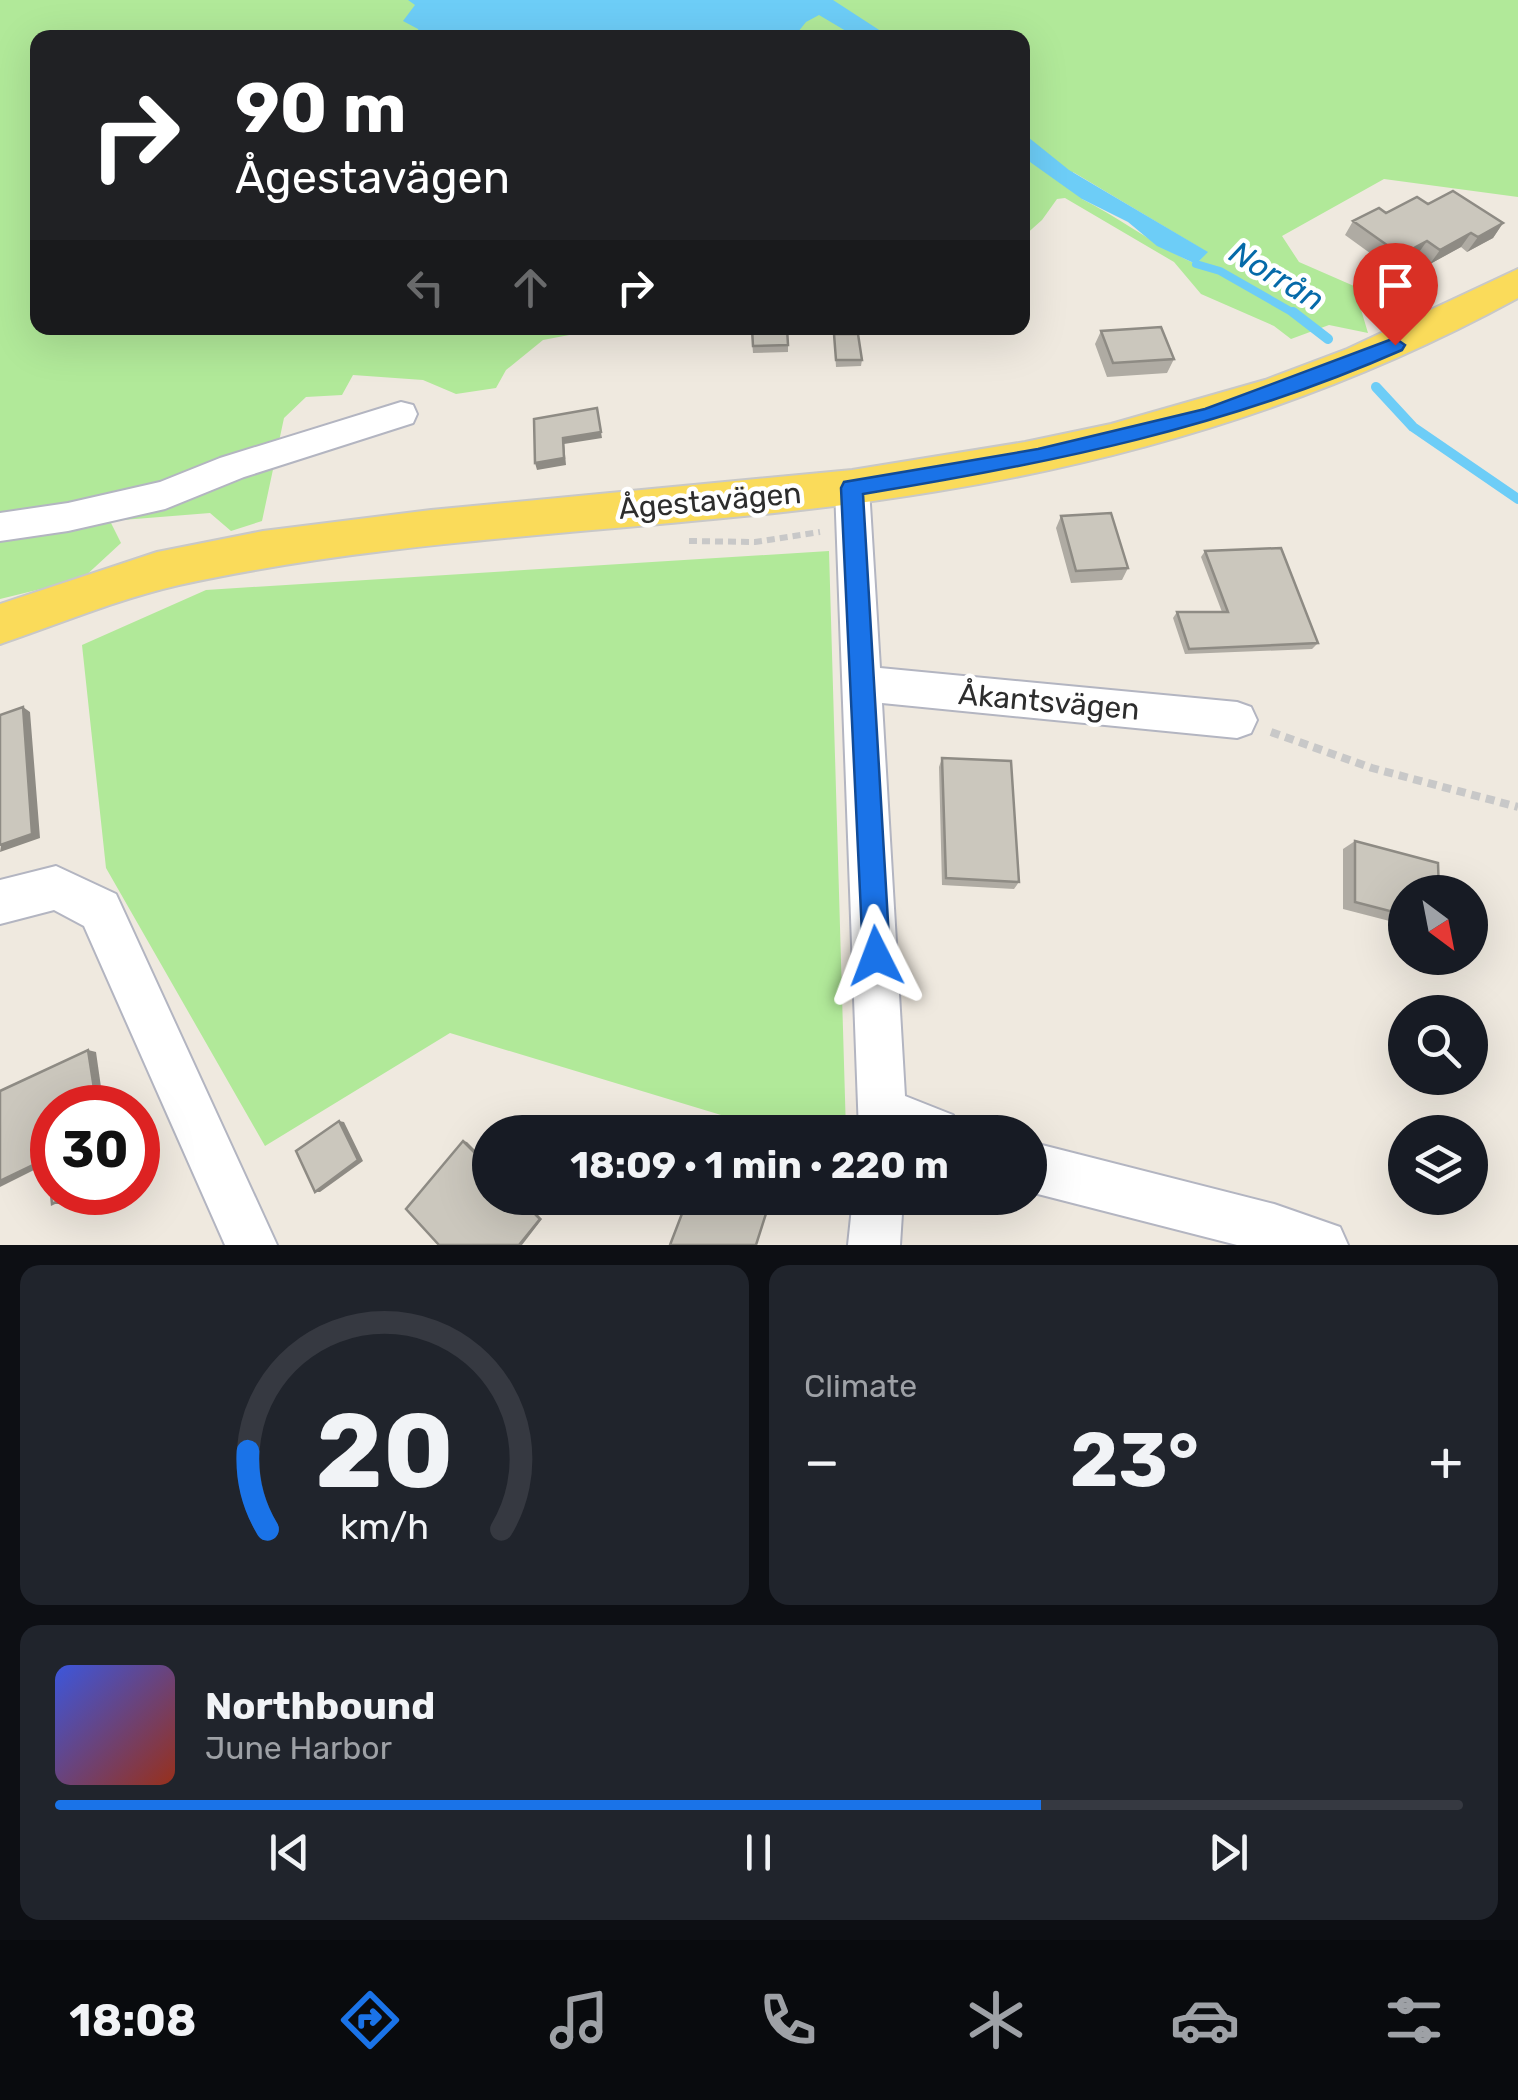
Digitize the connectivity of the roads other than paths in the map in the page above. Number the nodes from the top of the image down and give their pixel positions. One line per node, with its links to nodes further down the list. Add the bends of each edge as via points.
1 (1518, 282): 3 (main road, Ågestavägen, via 1453,320 1338,370 1207,416 1038,457)
2 (401, 414): 4 (street, via 165,495)
3 (852, 488): 5 (main road, Ågestavägen, via 348,534 175,566); 6 (street)
4 (0, 527)
5 (0, 624)
6 (862, 684): 7 (street, Åkantsvägen); 9 (street)
7 (1236, 720)
8 (0, 902): 12 (street, via 56,888 100,910)
9 (884, 1115)
10 (1047, 1171): 14 (street)
11 (877, 1215): 13 (street)
12 (251, 1245)
13 (874, 1245)
14 (1322, 1245)

